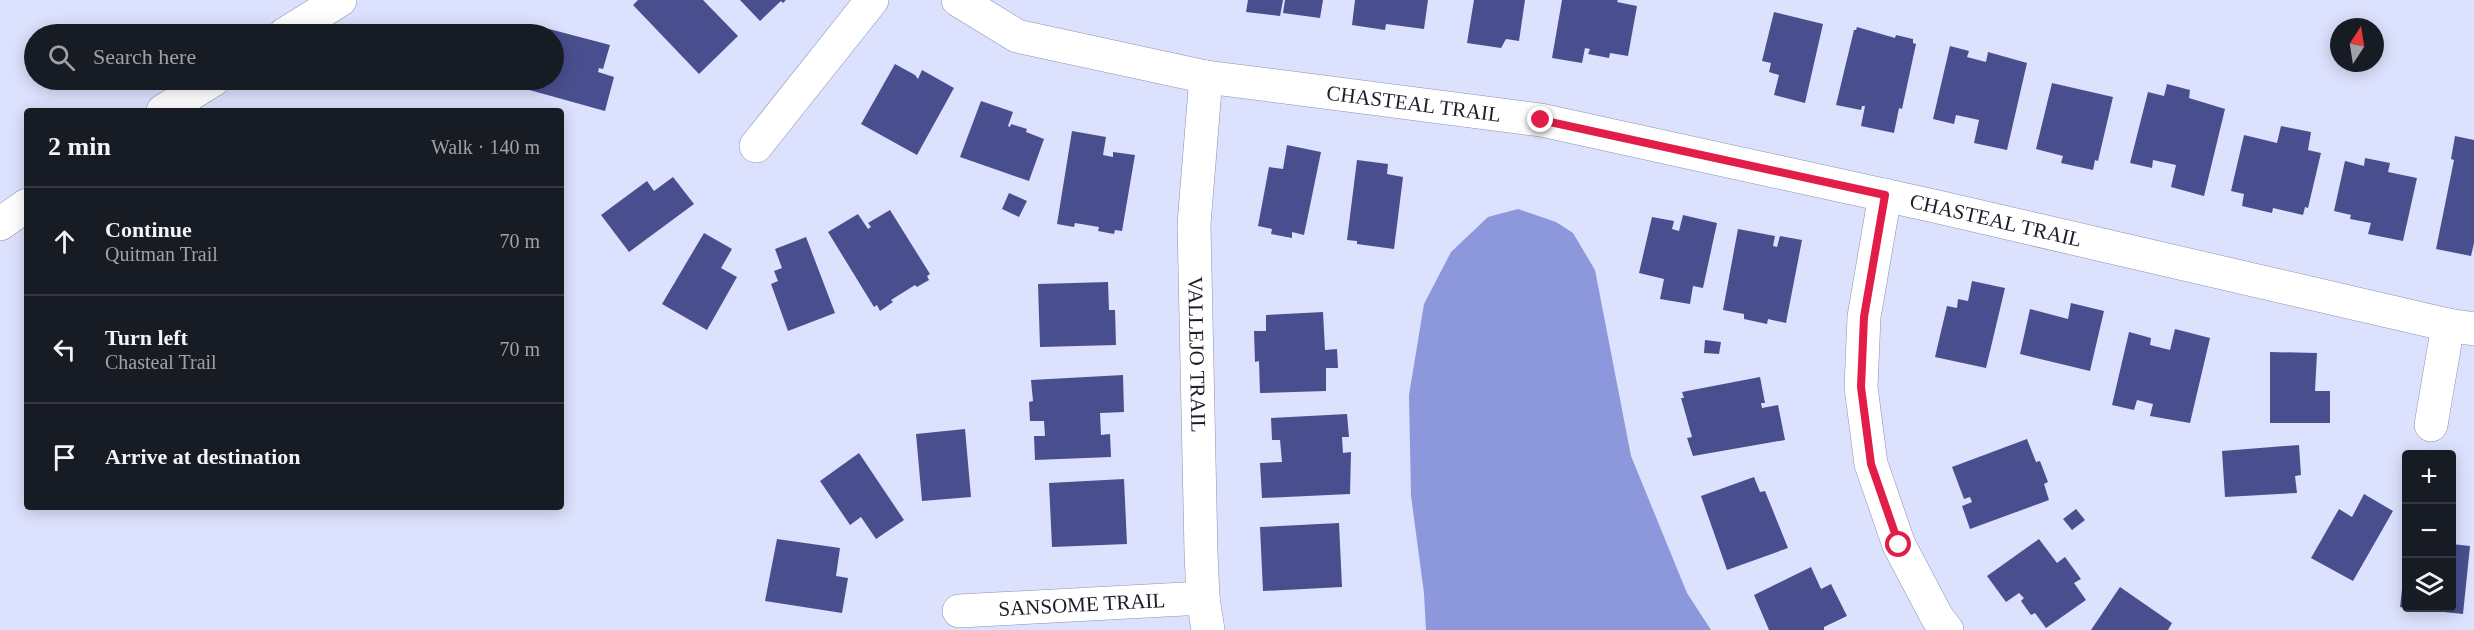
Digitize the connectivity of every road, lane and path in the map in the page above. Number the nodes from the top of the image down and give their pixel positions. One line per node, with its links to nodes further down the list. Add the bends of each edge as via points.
1 (340, 0): 4 (street)
2 (872, 0): 8 (street)
3 (958, 0): 5 (street, CHASTEAL TRAIL, via 1017,36)
4 (301, 24)
5 (1206, 77): 9 (street, CHASTEAL TRAIL, via 1541,120); 14 (street, VALLEJO TRAIL, via 1194,224)
6 (197, 90): 7 (street)
7 (168, 108)
8 (756, 146)
9 (1885, 195): 12 (street, CHASTEAL TRAIL); 17 (street, via 1864,317 1861,387 1871,464 1899,545)
10 (24, 207): 11 (street)
11 (0, 224)
12 (2461, 327): 13 (street)
13 (2431, 425)
14 (1203, 598): 15 (street, SANSOME TRAIL); 16 (street, VALLEJO TRAIL)
15 (959, 611)
16 (1208, 630)
17 (1947, 630)

